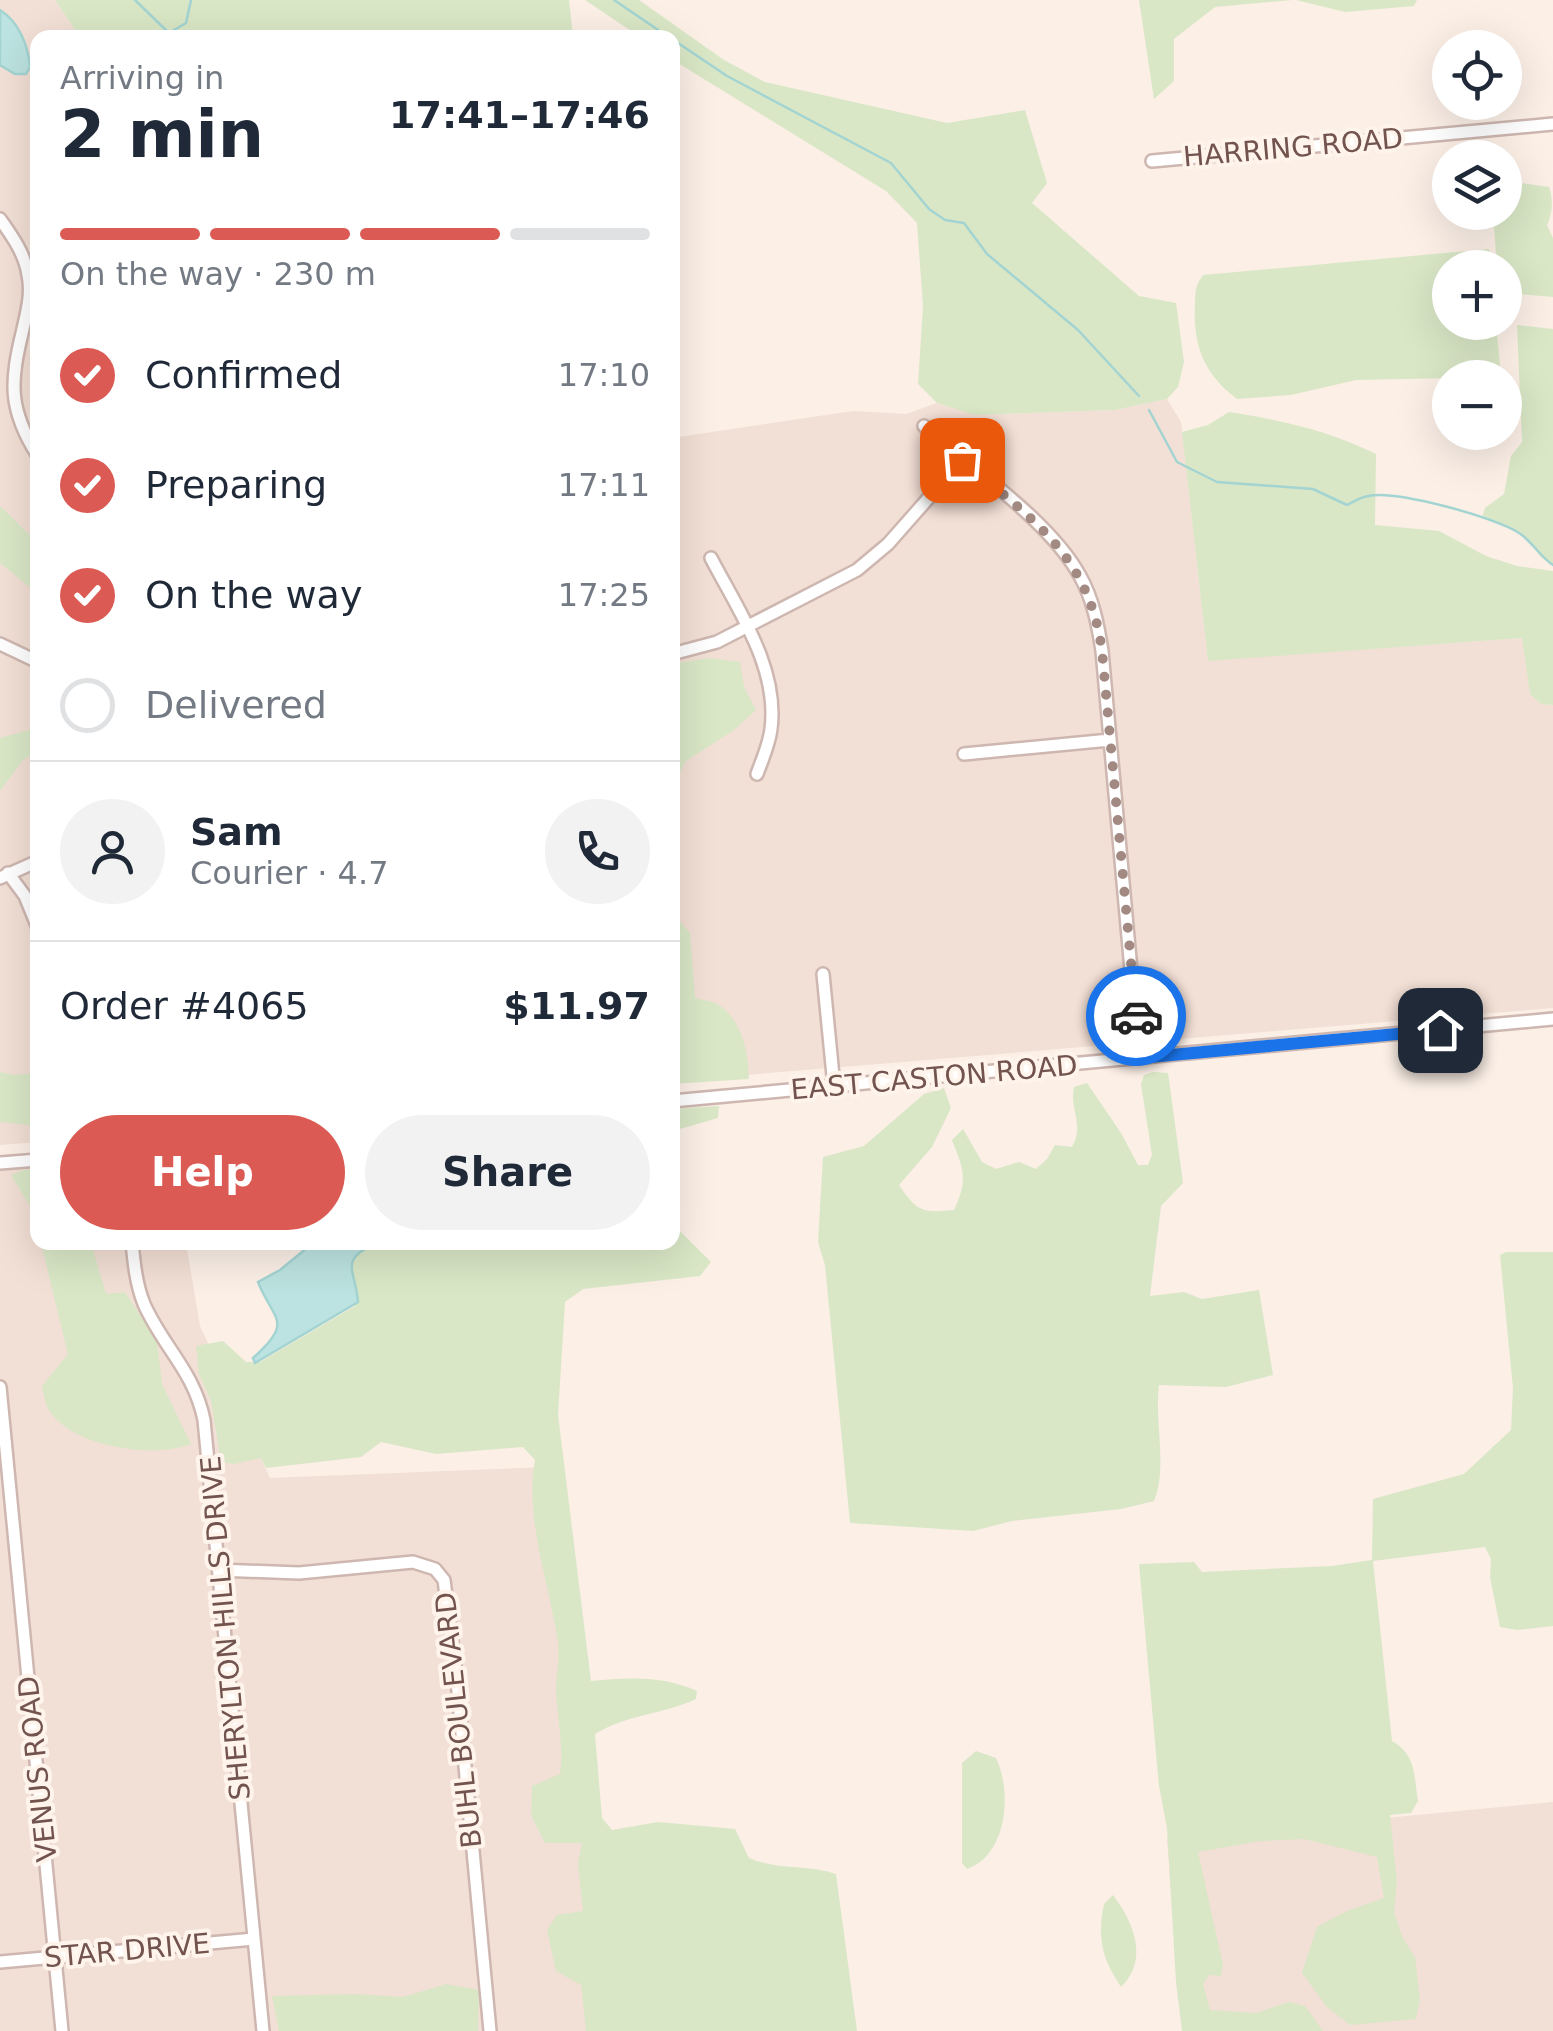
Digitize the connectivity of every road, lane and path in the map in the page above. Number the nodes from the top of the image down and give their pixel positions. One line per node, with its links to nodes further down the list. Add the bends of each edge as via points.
1 (1553, 124): 2 (street, HARRING ROAD)
2 (1152, 160)
3 (0, 219): 5 (street, via 17,244)
4 (30, 292): 7 (street, via 12,402)
5 (30, 292)
6 (924, 426): 8 (street)
7 (30, 444)
8 (962, 460): 10 (street, via 870,561); 14 (street, via 1048,535 1082,578 1100,637)
9 (712, 558): 10 (street)
10 (746, 628): 12 (street); 16 (street, via 772,700 769,741)
11 (0, 644): 13 (street)
12 (680, 652)
13 (30, 658)
14 (1110, 740): 15 (street); 22 (street)
15 (964, 754)
16 (757, 774)
17 (30, 865): 18 (street)
18 (4, 876): 19 (street)
19 (30, 908)
20 (823, 974): 23 (street)
21 (1553, 1019): 22 (street, EAST CASTON ROAD)
22 (1139, 1058): 23 (street, EAST CASTON ROAD)
23 (834, 1086): 24 (street, EAST CASTON ROAD)
24 (680, 1100)
25 (30, 1161): 26 (street)
26 (0, 1163)
27 (133, 1250): 29 (street, SHERYLTON HILLS DRIVE, via 145,1306 200,1400)
28 (0, 1387): 31 (street, VENUS ROAD)
29 (219, 1570): 30 (street, SHERYLTON HILLS DRIVE); 35 (street, BUHL BOULEVARD, via 299,1573 413,1562 444,1580)
30 (254, 1939): 31 (street, STAR DRIVE); 34 (street, SHERYLTON HILLS DRIVE)
31 (55, 1958): 32 (street, STAR DRIVE); 33 (street, VENUS ROAD)
32 (0, 1962)
33 (62, 2031)
34 (262, 2031)
35 (490, 2031)

